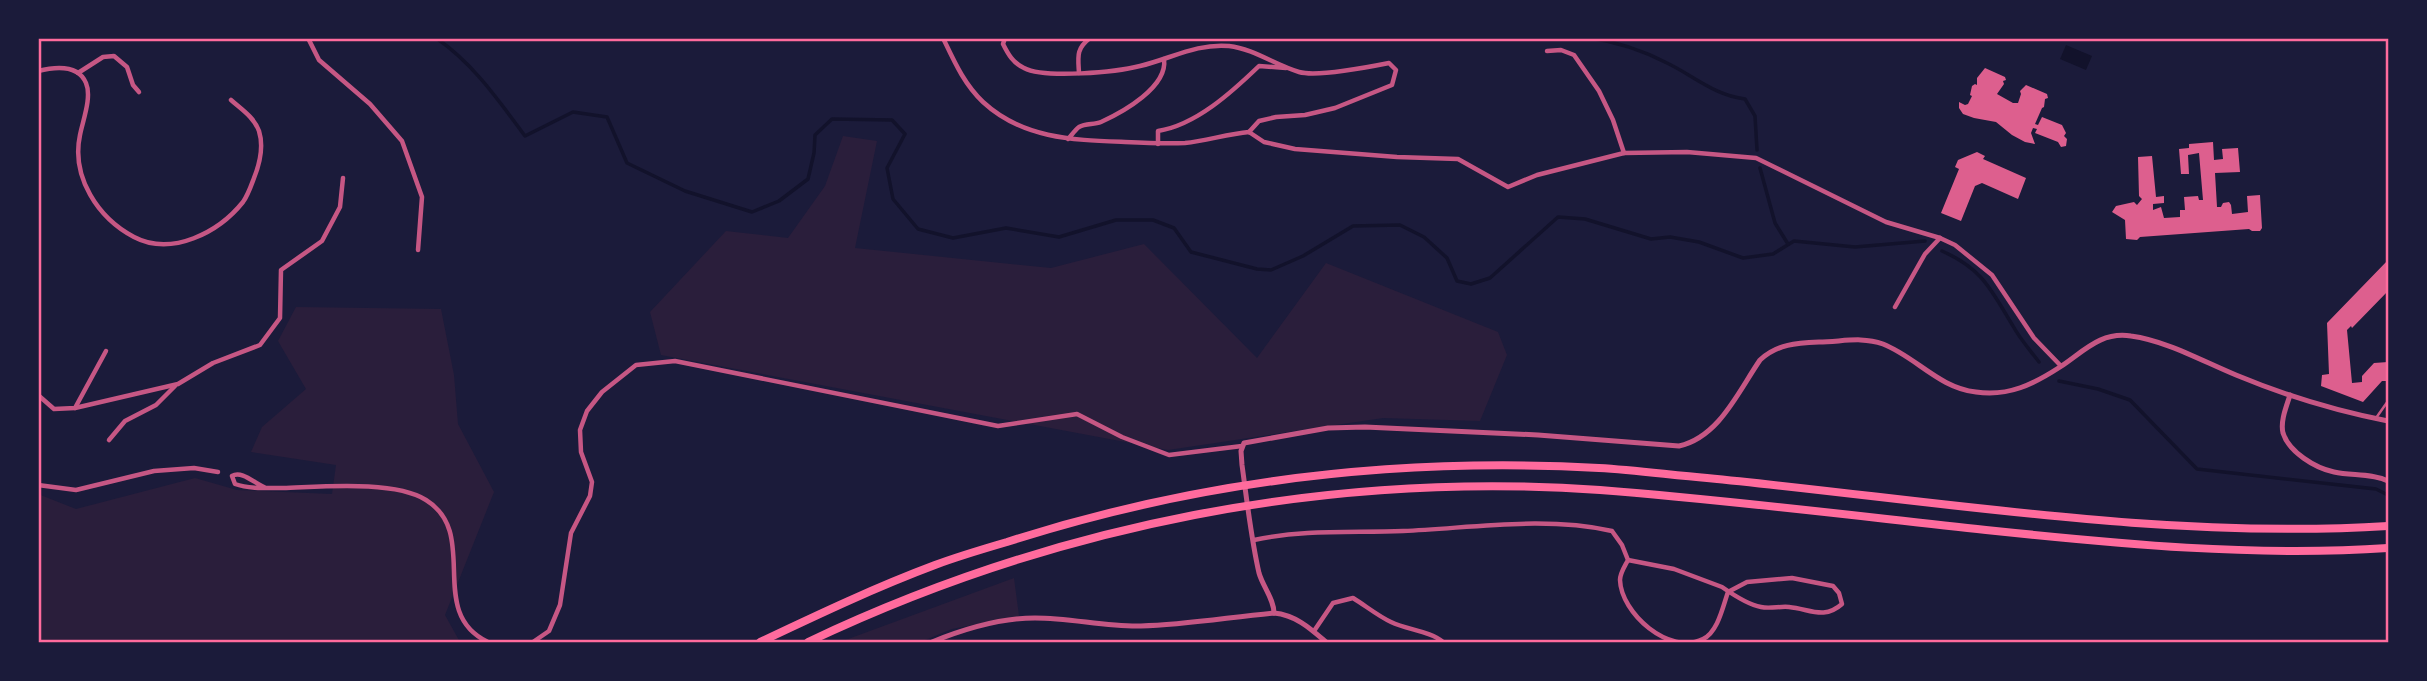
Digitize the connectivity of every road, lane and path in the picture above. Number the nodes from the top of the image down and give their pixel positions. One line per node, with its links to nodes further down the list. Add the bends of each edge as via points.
1 (308, 38): 21 (street, via 318,60 370,104 401,141 422,197)
2 (943, 38): 16 (street, via 959,72 984,103 1038,133)
3 (1005, 38): 12 (street, via 1010,58 1024,69)
4 (1090, 38): 12 (street, via 1081,46)
5 (1230, 38): 6 (street)
6 (1230, 47): 8 (street, via 1190,49); 9 (street)
7 (1547, 51): 18 (street, via 1574,55 1599,92)
8 (1164, 59): 12 (street, via 1138,67); 16 (street, via 1163,76 1140,100 1102,122 1078,128)
9 (1291, 68): 15 (street, via 1300,72 1349,70 1389,63 1396,71 1392,85 1374,94 1335,108 1259,121); 17 (street, via 1259,66 1221,101 1173,129 1158,131)
10 (38, 71): 11 (street, via 58,67)
11 (78, 73): 13 (street, via 103,57 114,56 127,67); 14 (street, via 86,84 87,102 79,160 92,200 115,225 152,243 168,244 208,233 244,200 260,163 260,140 252,117)
12 (1079, 73)
13 (139, 92)
14 (231, 100)
15 (1249, 132): 17 (street); 18 (street, via 1264,142 1295,149 1458,159 1507,187)
16 (1068, 139): 17 (street)
17 (1158, 144)
18 (1624, 153): 20 (street, via 1756,158 1886,222)
19 (343, 178): 25 (street, via 340,207 322,241 281,270 279,318 260,345 214,363)
20 (1940, 238): 22 (street, via 1925,254); 24 (street, via 1992,275 2034,338)
21 (418, 250)
22 (1895, 307)
23 (106, 351): 29 (street)
24 (2061, 366): 27 (street, via 2096,341 2127,335); 33 (street, via 2021,389 1980,393 1944,383 1881,343 1855,339 1797,343 1770,351 1712,430 1679,446 1374,427 1316,429)
25 (178, 384): 29 (street); 32 (street, via 156,405 125,421)
26 (38, 395): 29 (street, via 54,409)
27 (2290, 395): 30 (street); 35 (street, via 2283,431 2304,458 2319,468)
28 (2389, 401): 30 (lane)
29 (75, 408)
30 (2376, 418): 31 (street)
31 (2389, 421)
32 (109, 440)
33 (1242, 446): 39 (street); 46 (street, via 1169,455 1077,414 998,426 675,361 636,365 602,392 587,411 580,430 581,452 592,482 590,496 570,533 560,605 549,631)
34 (232, 476): 36 (street, via 194,468 154,471 76,491); 37 (street, via 242,474); 37 (street, via 242,487)
35 (2389, 481)
36 (38, 485)
37 (266, 488): 45 (street, via 384,487 425,499 446,519 454,544 453,582 464,624)
38 (2389, 526): 47 (highway, via 2320,531 2217,528 1602,468 1418,466 1311,475 1133,505 936,565)
39 (1254, 540): 41 (street, via 1334,530 1555,524 1612,531); 43 (street, via 1261,580)
40 (2389, 548): 48 (highway, via 2319,553 2214,550 1598,490 1421,487 1315,496 1139,526 941,585)
41 (1628, 560): 42 (street, via 1674,569); 42 (street, via 1620,577 1623,593 1636,618 1656,634 1688,642 1703,639 1714,629)
42 (1728, 592): 42 (street, via 1747,582 1792,578 1833,586 1842,604 1833,612 1816,613 1760,607)
43 (1274, 613): 44 (street); 49 (street, via 1145,626 1017,619 973,627)
44 (1314, 631): 50 (street); 51 (street, via 1333,603 1353,598 1388,621)
45 (488, 642)
46 (533, 642)
47 (760, 642)
48 (808, 642)
49 (932, 642)
50 (1326, 642)
51 (1443, 642)

